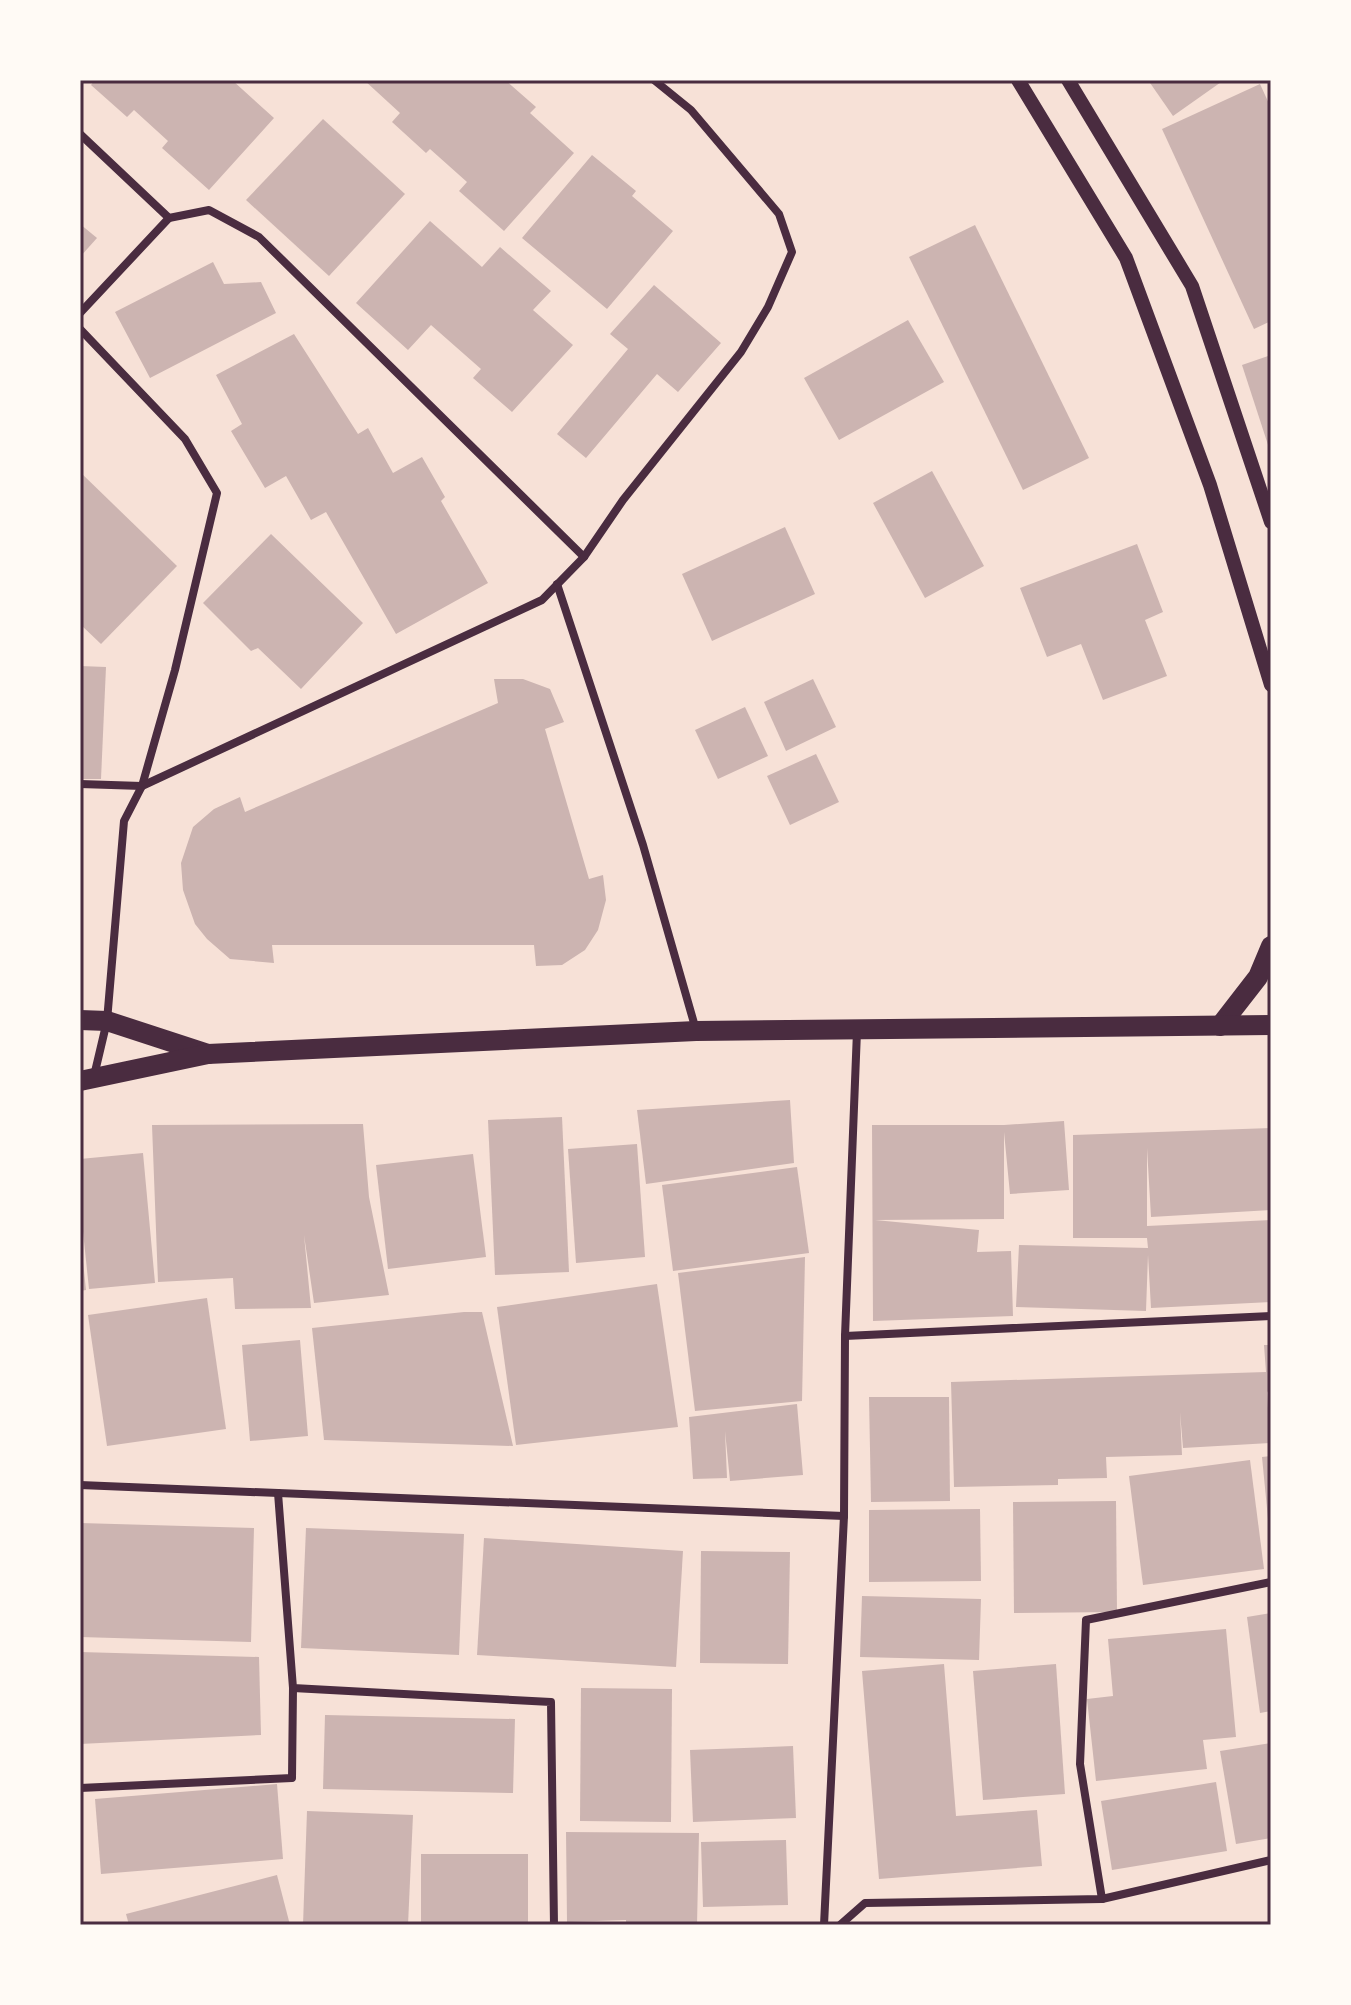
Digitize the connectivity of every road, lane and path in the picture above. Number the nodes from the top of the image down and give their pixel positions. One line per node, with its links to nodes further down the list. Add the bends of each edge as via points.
1 (654, 80): 9 (street, via 691,110 779,214 792,252 741,352)
2 (1018, 80): 11 (street, via 1126,258 1210,485)
3 (1068, 80): 8 (street, via 1192,286)
4 (80, 134): 5 (street)
5 (169, 218): 6 (street); 9 (street, via 209,210 259,237)
6 (80, 313)
7 (80, 329): 13 (street, via 185,439 217,493 203,564)
8 (1271, 522)
9 (584, 557): 10 (street)
10 (557, 584): 13 (street, via 542,600); 20 (street, via 643,845)
11 (1271, 685)
12 (80, 784): 13 (street)
13 (142, 786): 16 (street, via 124,821)
14 (1271, 946): 18 (main road, via 1258,977)
15 (80, 1020): 16 (main road)
16 (107, 1021): 21 (main road); 22 (street)
17 (1271, 1025): 18 (main road)
18 (1220, 1026): 19 (main road)
19 (858, 1030): 20 (main road); 24 (street)
20 (696, 1031): 21 (main road)
21 (208, 1054): 22 (main road)
22 (86, 1081)
23 (1271, 1316): 24 (street)
24 (845, 1336): 27 (street)
25 (80, 1485): 26 (street)
26 (278, 1493): 27 (street); 29 (street)
27 (844, 1516): 34 (street)
28 (1271, 1582): 32 (street, via 1086,1620 1080,1764)
29 (293, 1688): 30 (street, via 292,1778); 33 (street, via 551,1702)
30 (80, 1788)
31 (1271, 1860): 32 (street)
32 (1102, 1899): 35 (street, via 865,1903)
33 (554, 1925)
34 (824, 1925)
35 (840, 1925)

